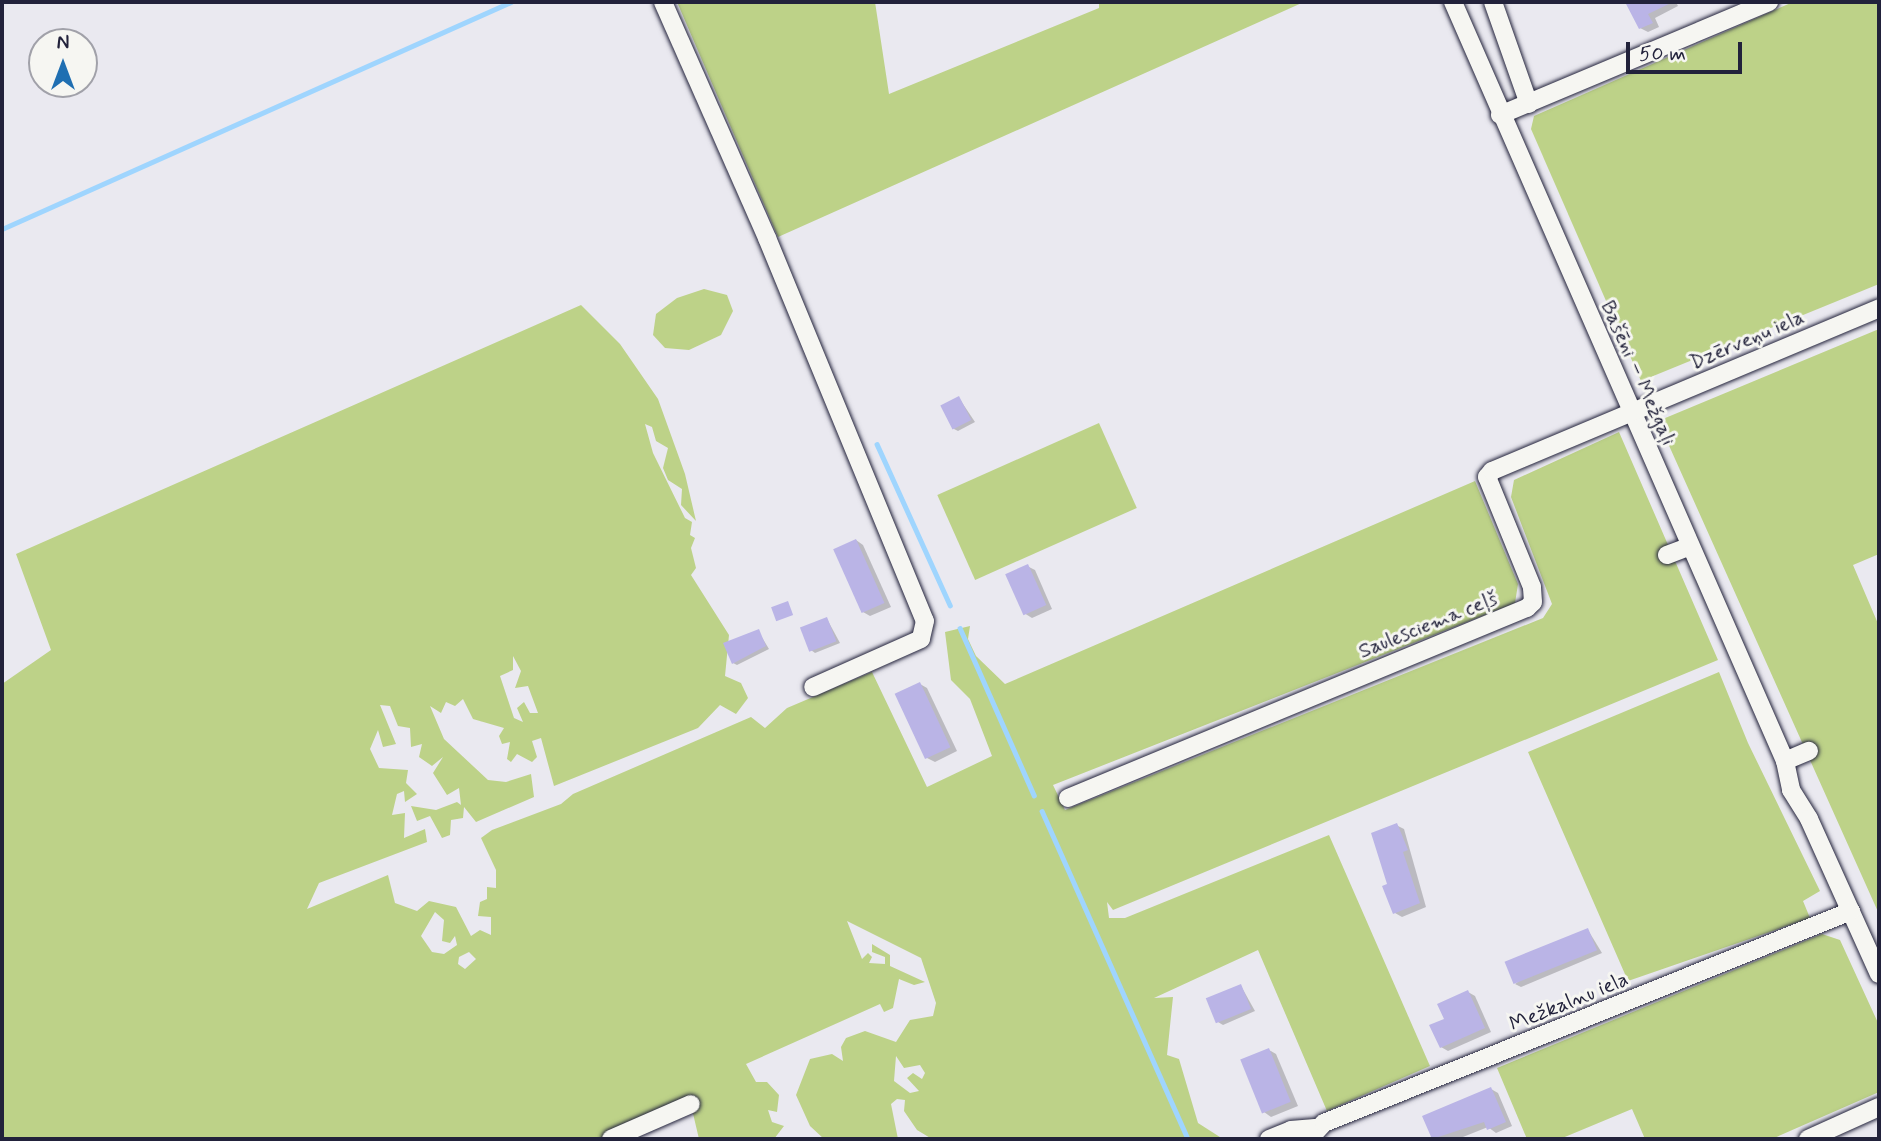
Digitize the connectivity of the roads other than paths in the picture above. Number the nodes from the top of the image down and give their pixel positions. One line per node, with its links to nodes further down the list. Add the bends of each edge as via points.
1 (663, 2): 11 (street, via 767,238 925,621 921,639)
2 (1453, 2): 6 (street, Bašēni – Mežgaļi)
3 (1493, 2): 5 (street)
4 (1769, 2): 5 (street)
5 (1529, 104): 6 (street)
6 (1500, 115): 8 (street, Bašēni – Mežgaļi)
7 (1879, 308): 8 (street, Dzērveņu iela)
8 (1632, 414): 9 (street, Bašēni – Mežgaļi); 14 (street, Saulesciema ceļš, via 1492,471 1487,477 1532,587 1533,602 1527,608)
9 (1690, 546): 10 (street); 13 (street, Bašēni – Mežgaļi)
10 (1667, 555)
11 (813, 687)
12 (1809, 751): 13 (street)
13 (1785, 761): 15 (street, Bašēni – Mežgaļi, via 1802,785 1810,819)
14 (1068, 798)
15 (1851, 911): 16 (street, Bašēni – Mežgaļi); 19 (street, Mežkalnu iela)
16 (1877, 962)
17 (691, 1104): 20 (street)
18 (1879, 1107): 22 (street)
19 (1312, 1134): 21 (street, Mežkalnu iela, via 1291,1130)
20 (611, 1139)
21 (1269, 1139)
22 (1808, 1139)

